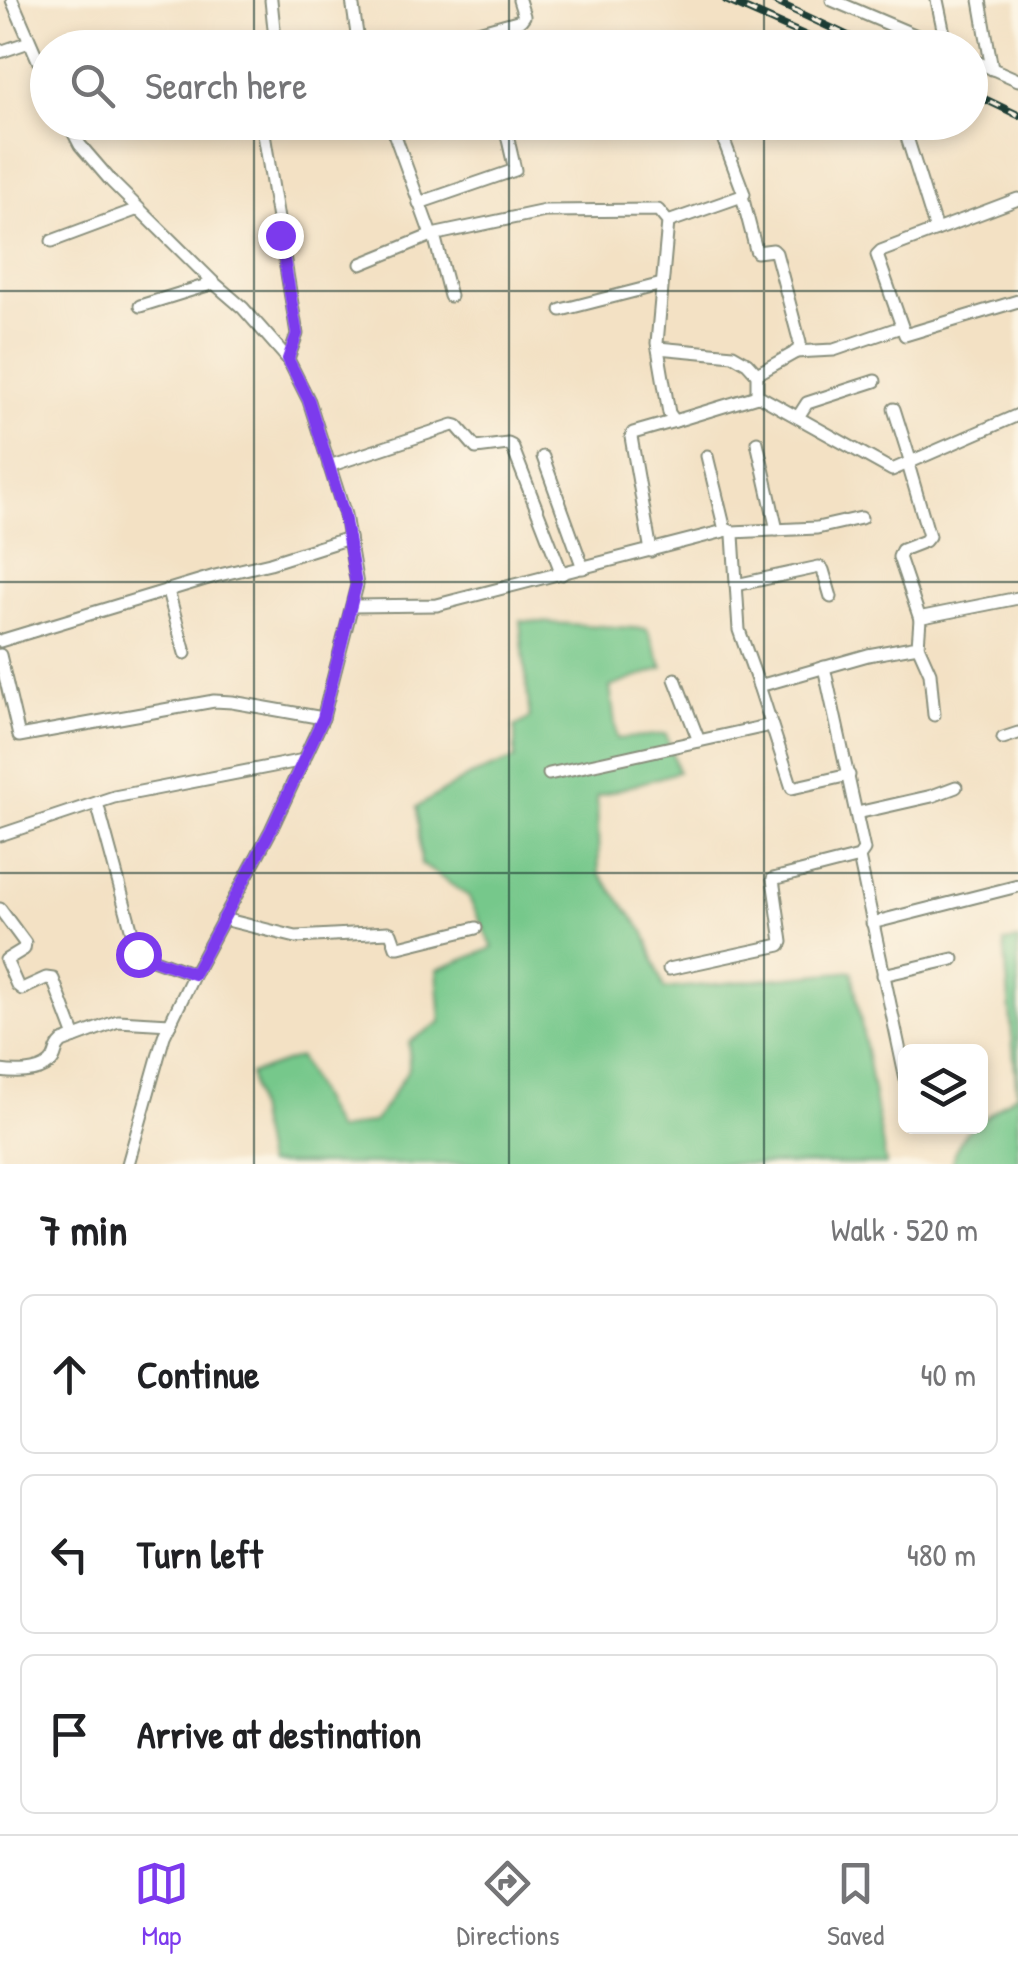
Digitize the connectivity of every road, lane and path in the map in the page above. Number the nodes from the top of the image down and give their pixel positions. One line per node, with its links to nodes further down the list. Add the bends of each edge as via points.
1 (12, 0): 14 (street)
2 (271, 0): 8 (street)
3 (352, 0): 9 (street)
4 (519, 0): 10 (street, via 521,20)
5 (832, 0): 11 (street)
6 (937, 0): 12 (street)
7 (980, 0): 13 (street)
8 (274, 30)
9 (356, 30)
10 (485, 30)
11 (903, 30)
12 (943, 30)
13 (985, 30)
14 (29, 42): 16 (street)
15 (988, 46): 18 (street)
16 (0, 52)
17 (988, 67): 18 (street)
18 (992, 69): 19 (street)
19 (1018, 80)
20 (77, 140): 29 (street)
21 (265, 140): 44 (street, via 297,334)
22 (396, 140): 28 (street)
23 (508, 140): 28 (street, via 514,170)
24 (724, 140): 26 (street)
25 (907, 140): 31 (street)
26 (742, 196): 30 (street); 43 (street, via 756,250 776,253 800,344)
27 (1018, 199): 31 (street)
28 (419, 203): 32 (street)
29 (138, 209): 33 (street); 35 (street)
30 (668, 222): 32 (street, via 656,208 545,211); 36 (street)
31 (936, 230): 41 (street, via 877,255)
32 (434, 235): 34 (street); 37 (street)
33 (52, 241)
34 (361, 264)
35 (214, 283): 39 (street); 44 (street)
36 (662, 284): 40 (street); 42 (street)
37 (450, 296)
38 (1018, 301): 41 (street, via 908,334)
39 (140, 306)
40 (561, 310)
41 (901, 328): 43 (street, via 838,349)
42 (658, 348): 45 (street, via 732,355); 51 (street)
43 (795, 352): 45 (street)
44 (288, 359): 56 (street)
45 (758, 374): 47 (street)
46 (875, 380): 50 (street, via 807,403)
47 (757, 396): 50 (street); 51 (street)
48 (894, 409): 55 (street)
49 (1018, 415): 55 (street)
50 (798, 417): 55 (street, via 887,469)
51 (675, 421): 61 (street, via 632,437)
52 (757, 442): 58 (street)
53 (707, 456): 59 (street)
54 (543, 457): 62 (street)
55 (909, 463): 69 (street, via 928,536 899,557)
56 (330, 466): 60 (street); 63 (street, via 453,425 476,448 508,444)
57 (861, 518): 58 (street)
58 (777, 530): 59 (street)
59 (729, 531): 61 (street); 64 (street)
60 (348, 538): 65 (street); 68 (street, via 356,585)
61 (650, 551): 62 (street)
62 (583, 568): 63 (street)
63 (562, 574): 68 (street, via 437,605)
64 (736, 585): 66 (street, via 819,567); 76 (street, via 739,630)
65 (168, 590): 70 (street); 72 (street)
66 (831, 597)
67 (1018, 598): 69 (street)
68 (352, 606): 78 (street)
69 (920, 618): 71 (street)
70 (0, 640)
71 (918, 646): 74 (street); 77 (street, via 930,672)
72 (185, 653)
73 (0, 655): 78 (street, via 12,735 214,702)
74 (824, 667): 76 (street); 85 (street)
75 (675, 679): 82 (street)
76 (760, 686): 79 (street)
77 (934, 715)
78 (323, 718): 83 (street)
79 (772, 726): 82 (street); 85 (street, via 792,788)
80 (1018, 733): 81 (street)
81 (1003, 738)
82 (699, 741): 84 (street)
83 (304, 760): 87 (street); 93 (street)
84 (549, 774)
85 (849, 775): 88 (street)
86 (956, 787): 88 (street)
87 (96, 803): 89 (street); 98 (street, via 138,954)
88 (857, 813): 90 (street, via 864,850)
89 (0, 836)
90 (859, 857): 94 (street); 97 (street, via 773,879 778,946)
91 (1018, 886): 94 (street)
92 (0, 910): 101 (street, via 24,943 6,960 17,985 54,979)
93 (223, 919): 95 (street, via 296,936 388,932 399,948); 98 (street)
94 (872, 924): 99 (street)
95 (476, 928)
96 (953, 958): 99 (street)
97 (669, 969)
98 (194, 974): 100 (street)
99 (883, 974): 102 (street)
100 (170, 1024): 101 (street, via 118,1021); 104 (street)
101 (75, 1037): 103 (street, via 58,1044 46,1065)
102 (898, 1044)
103 (0, 1070)
104 (128, 1164)

